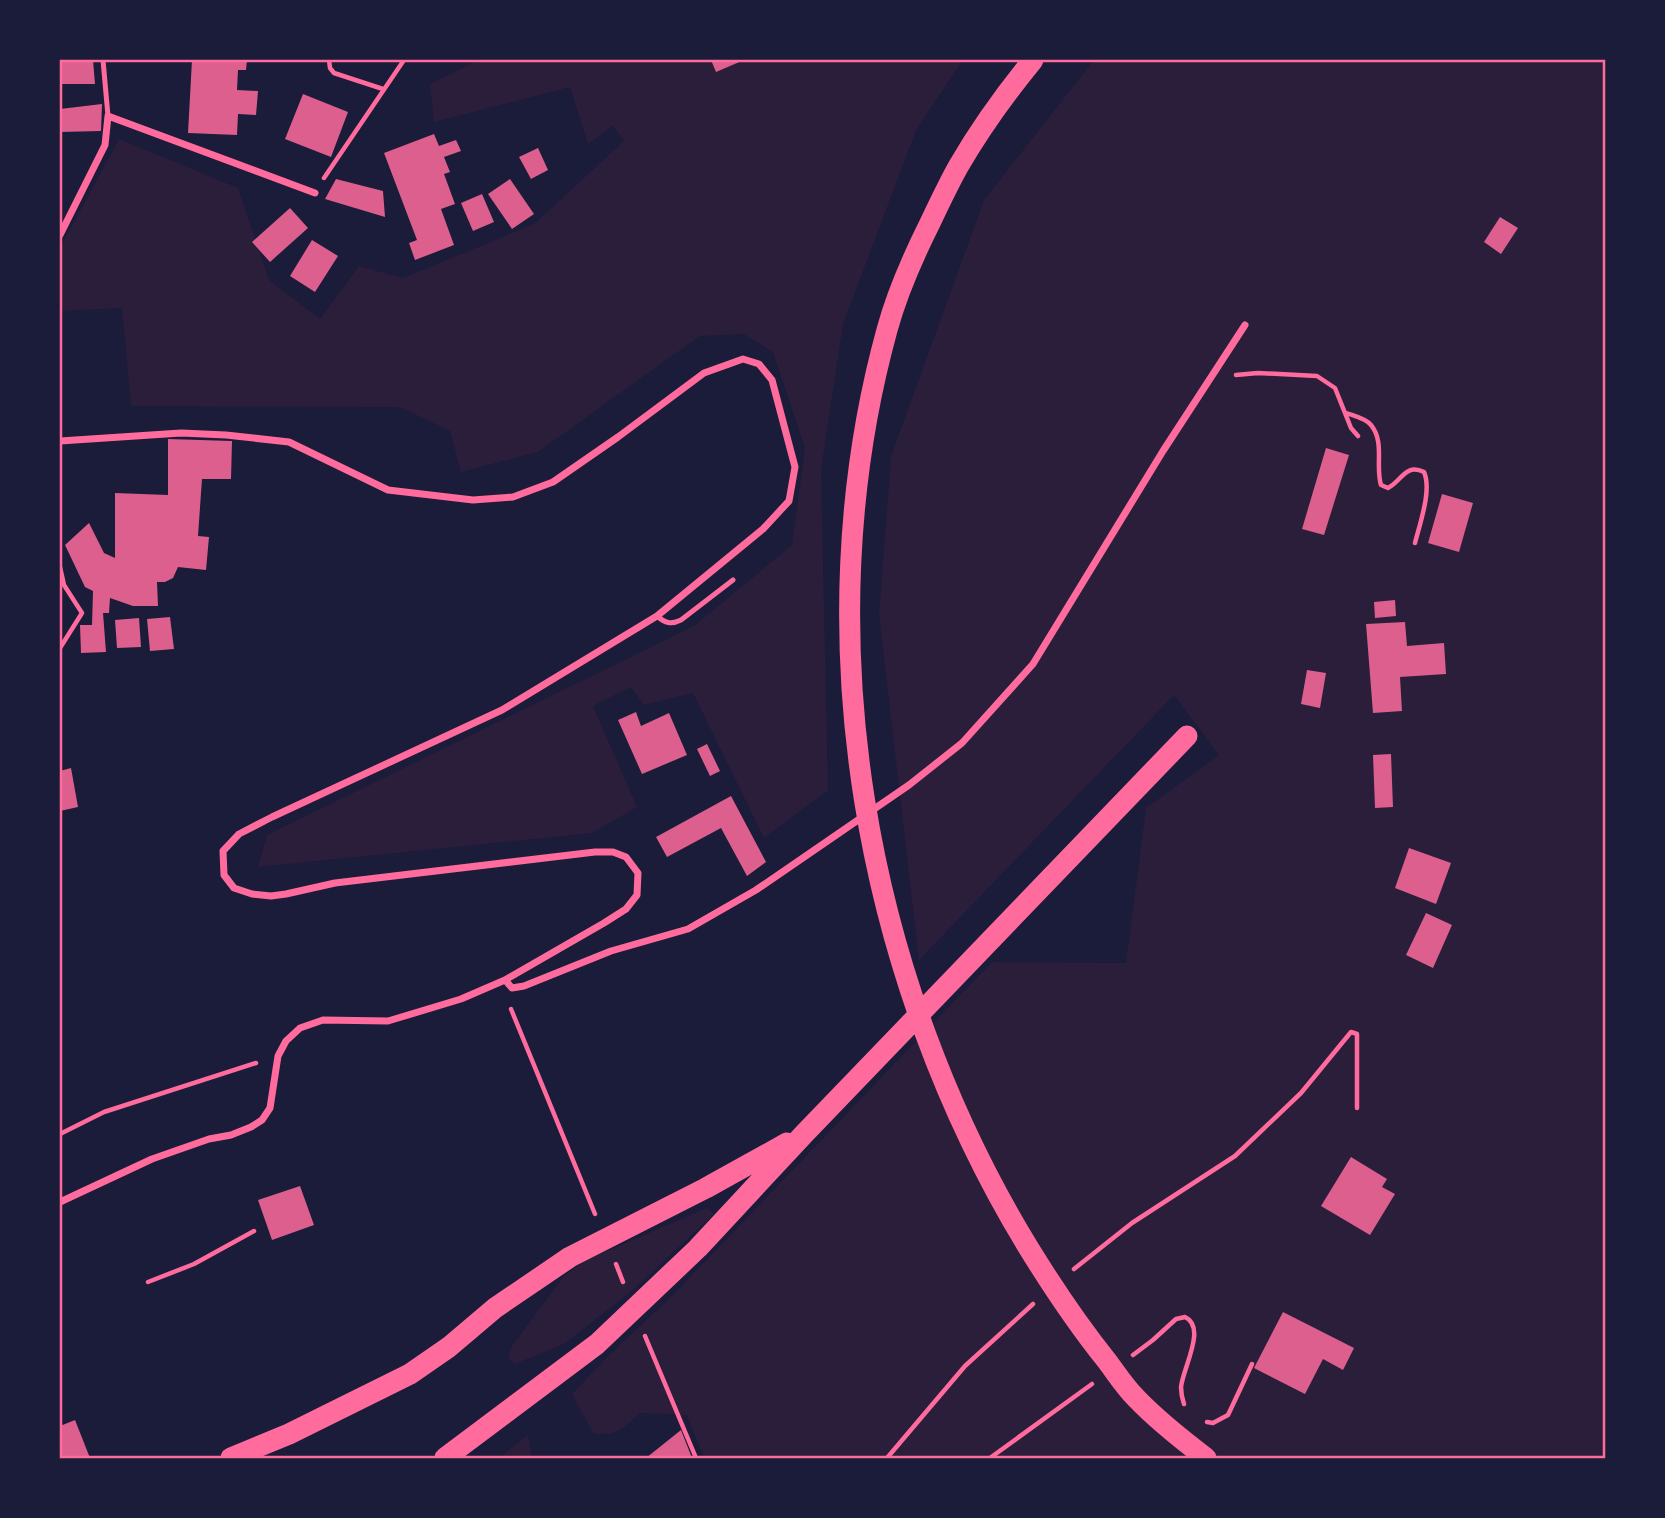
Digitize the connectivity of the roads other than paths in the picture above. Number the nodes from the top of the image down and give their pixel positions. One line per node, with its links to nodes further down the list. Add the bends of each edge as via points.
1 (103, 60): 3 (lane)
2 (1033, 60): 16 (highway, via 957,169 911,263 888,327 866,416 853,517 851,666 857,740 881,887 900,959 928,1042 981,1163 1050,1283 1090,1340 1133,1395)
3 (108, 116): 4 (street); 5 (street, via 105,145)
4 (315, 193)
5 (60, 234)
6 (1245, 325): 11 (street, via 1033,664 962,743 756,890 688,929 611,951 524,986 512,988)
7 (60, 441): 9 (street, via 181,433 289,442 388,490 473,500 513,497 553,482 704,373 743,359 759,364 772,380 795,467 789,501 763,529)
8 (733, 580): 9 (lane, via 673,624)
9 (657, 616): 11 (street, via 502,710 272,817 239,834 223,851 224,875 234,888 271,896 335,883 595,852 626,857 638,873 637,895 625,909)
10 (1187, 736): 12 (highway)
11 (505, 980): 13 (street, via 388,1021 309,1024 293,1033 281,1048 273,1098 262,1120 231,1135 152,1159)
12 (804, 1134): 14 (highway, via 570,1257 410,1374); 15 (highway, via 698,1248 597,1344)
13 (60, 1202)
14 (231, 1458)
15 (445, 1458)
16 (1206, 1458)

